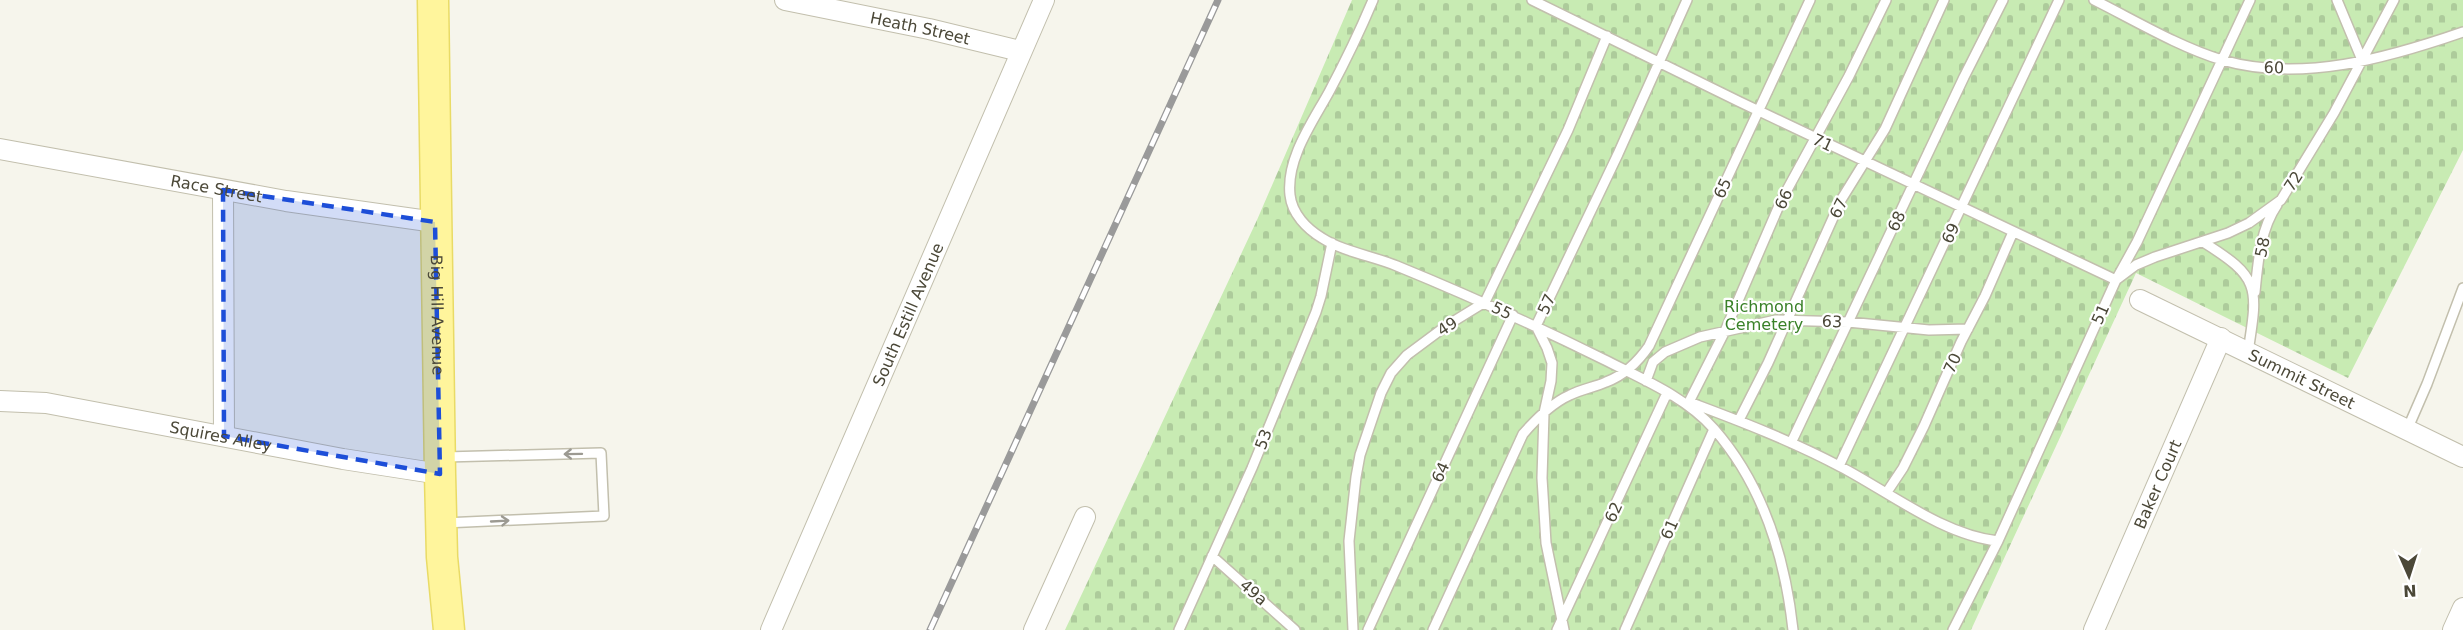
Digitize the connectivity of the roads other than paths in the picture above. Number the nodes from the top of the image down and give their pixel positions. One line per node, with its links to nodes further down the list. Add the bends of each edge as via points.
1 (433, 0): 30 (main road, Big Hill Avenue)
2 (785, 0): 18 (street, Heath Street)
3 (1044, 0): 18 (street, South Estill Avenue)
4 (1374, 0): 33 (lane, 55, via 1314,116 1289,179 1290,198 1298,216 1310,230)
5 (1532, 0): 17 (lane, 71)
6 (1687, 0): 21 (lane, 57)
7 (1810, 0): 22 (lane, 65)
8 (1886, 0): 23 (lane, 66)
9 (1944, 0): 25 (lane, 67, via 1885,129)
10 (2004, 0): 26 (lane, 68)
11 (2059, 0): 29 (lane, 69)
12 (2094, 0): 19 (lane, 60)
13 (2250, 0): 19 (lane, 51)
14 (2337, 0): 20 (lane)
15 (2394, 0): 20 (lane, 72)
16 (2463, 32): 20 (lane, 60)
17 (1607, 36): 21 (lane, 71); 38 (lane, via 1568,129)
18 (1020, 51): 70 (street, South Estill Avenue)
19 (2222, 60): 20 (lane, 60, via 2276,68 2329,67); 34 (lane, 51)
20 (2362, 60): 28 (lane, 72)
21 (1659, 62): 22 (lane, 71); 42 (lane, 57)
22 (1758, 111): 23 (lane, 71); 48 (lane, 65, via 1658,329 1639,361)
23 (1815, 138): 25 (lane, 71); 45 (lane, 66, via 1781,201)
24 (0, 148): 27 (street, Race Street)
25 (1865, 161): 26 (lane, 71); 40 (lane, 67, via 1841,200)
26 (1913, 184): 29 (lane, 71); 41 (lane, 68)
27 (223, 190): 30 (street, Race Street); 57 (street)
28 (2280, 200): 32 (lane, 72, via 2248,223); 36 (lane, 58, via 2266,227)
29 (1962, 206): 31 (lane, 71); 43 (lane, 69)
30 (435, 222): 60 (main road, Big Hill Avenue)
31 (2013, 232): 34 (lane, 71); 44 (lane, 70)
32 (2203, 242): 34 (lane, 72, via 2136,265); 36 (lane, 58, via 2243,271)
33 (1332, 243): 38 (lane, 55); 66 (lane, 53, via 1316,312)
34 (2116, 280): 65 (lane, 51)
35 (2463, 288): 56 (lane)
36 (2255, 297): 47 (lane, 58)
37 (2140, 300): 46 (street, Summit Street)
38 (1485, 302): 39 (lane, 55); 74 (lane, 49, via 1407,355 1391,373 1381,393 1356,477 1349,541)
39 (1513, 315): 42 (lane, 55); 75 (lane, 64)
40 (1787, 319): 41 (lane, 63); 45 (lane, 63); 54 (lane, 67)
41 (1848, 322): 43 (lane, 63); 58 (lane, 68)
42 (1536, 326): 48 (lane, 55); 53 (lane, 57, via 1552,363)
43 (1905, 327): 44 (lane, 63); 61 (lane, 69)
44 (1968, 329): 62 (lane, 70, via 1903,468)
45 (1725, 331): 49 (lane, 63, via 1665,352 1653,362); 52 (lane, 66)
46 (2221, 338): 47 (street, Summit Street); 81 (street, Baker Court)
47 (2248, 352): 56 (street, Summit Street)
48 (1626, 371): 49 (lane, 55); 53 (lane, via 1608,382 1570,395)
49 (1646, 381): 50 (lane, 55)
50 (1667, 393): 52 (lane); 55 (lane, 55, via 1695,410); 68 (lane, 62)
51 (0, 401): 57 (street, Squires Alley, via 46,403)
52 (1689, 402): 54 (lane)
53 (1544, 413): 68 (lane, 57, via 1546,543); 76 (lane, via 1523,434 1513,453)
54 (1739, 420): 58 (lane)
55 (1714, 429): 78 (lane, 61); 79 (lane, 55, via 1748,477 1774,532)
56 (2407, 430): 59 (street, Summit Street)
57 (224, 436): 60 (street, Squires Alley, via 343,459)
58 (1791, 443): 61 (lane)
59 (2463, 457)
60 (440, 465): 64 (main road, Big Hill Avenue); 64 (lane, one-way to 60, via 604,516 601,453)
61 (1839, 466): 62 (lane)
62 (1887, 492): 65 (lane, via 1963,533)
63 (1085, 517): 71 (street)
64 (441, 524): 69 (main road, Big Hill Avenue)
65 (1998, 541): 80 (lane, 51)
66 (1212, 556): 72 (lane, 53); 73 (lane, 49a)
67 (2463, 608): 82 (street)
68 (1563, 625): 77 (lane, 62)
69 (449, 630)
70 (771, 630)
71 (1034, 630)
72 (1179, 630)
73 (1295, 630)
74 (1353, 630)
75 (1368, 630)
76 (1433, 630)
77 (1557, 630)
78 (1625, 630)
79 (1793, 630)
80 (1953, 630)
81 (2094, 630)
82 (2453, 630)

